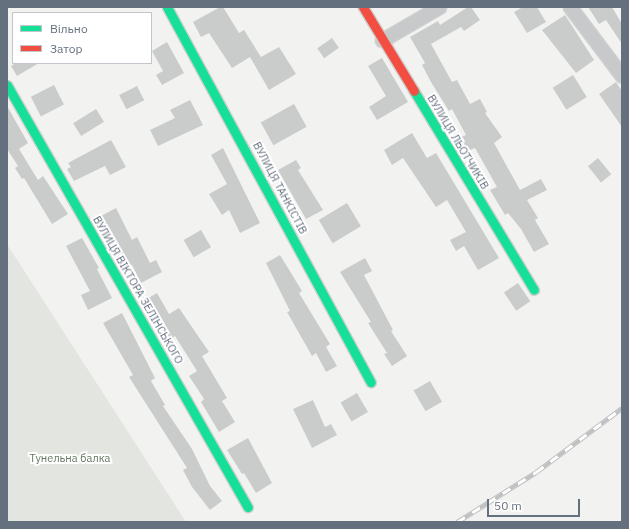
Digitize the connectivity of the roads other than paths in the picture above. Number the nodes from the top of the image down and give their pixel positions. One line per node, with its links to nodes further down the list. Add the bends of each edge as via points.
1 (166, 7): 9 (street, ВУЛИЦЯ ТАНКІСТІВ)
2 (363, 7): 5 (street, ВУЛИЦЯ ЛЬОТЧИКІВ)
3 (439, 7): 5 (street)
4 (570, 7): 6 (street)
5 (382, 40): 8 (street, ВУЛИЦЯ ЛЬОТЧИКІВ)
6 (622, 76)
7 (7, 85): 10 (street, ВУЛИЦЯ ВІКТОРА ЗЕЛІНСЬКОГО)
8 (534, 290)
9 (371, 382)
10 (248, 507)

